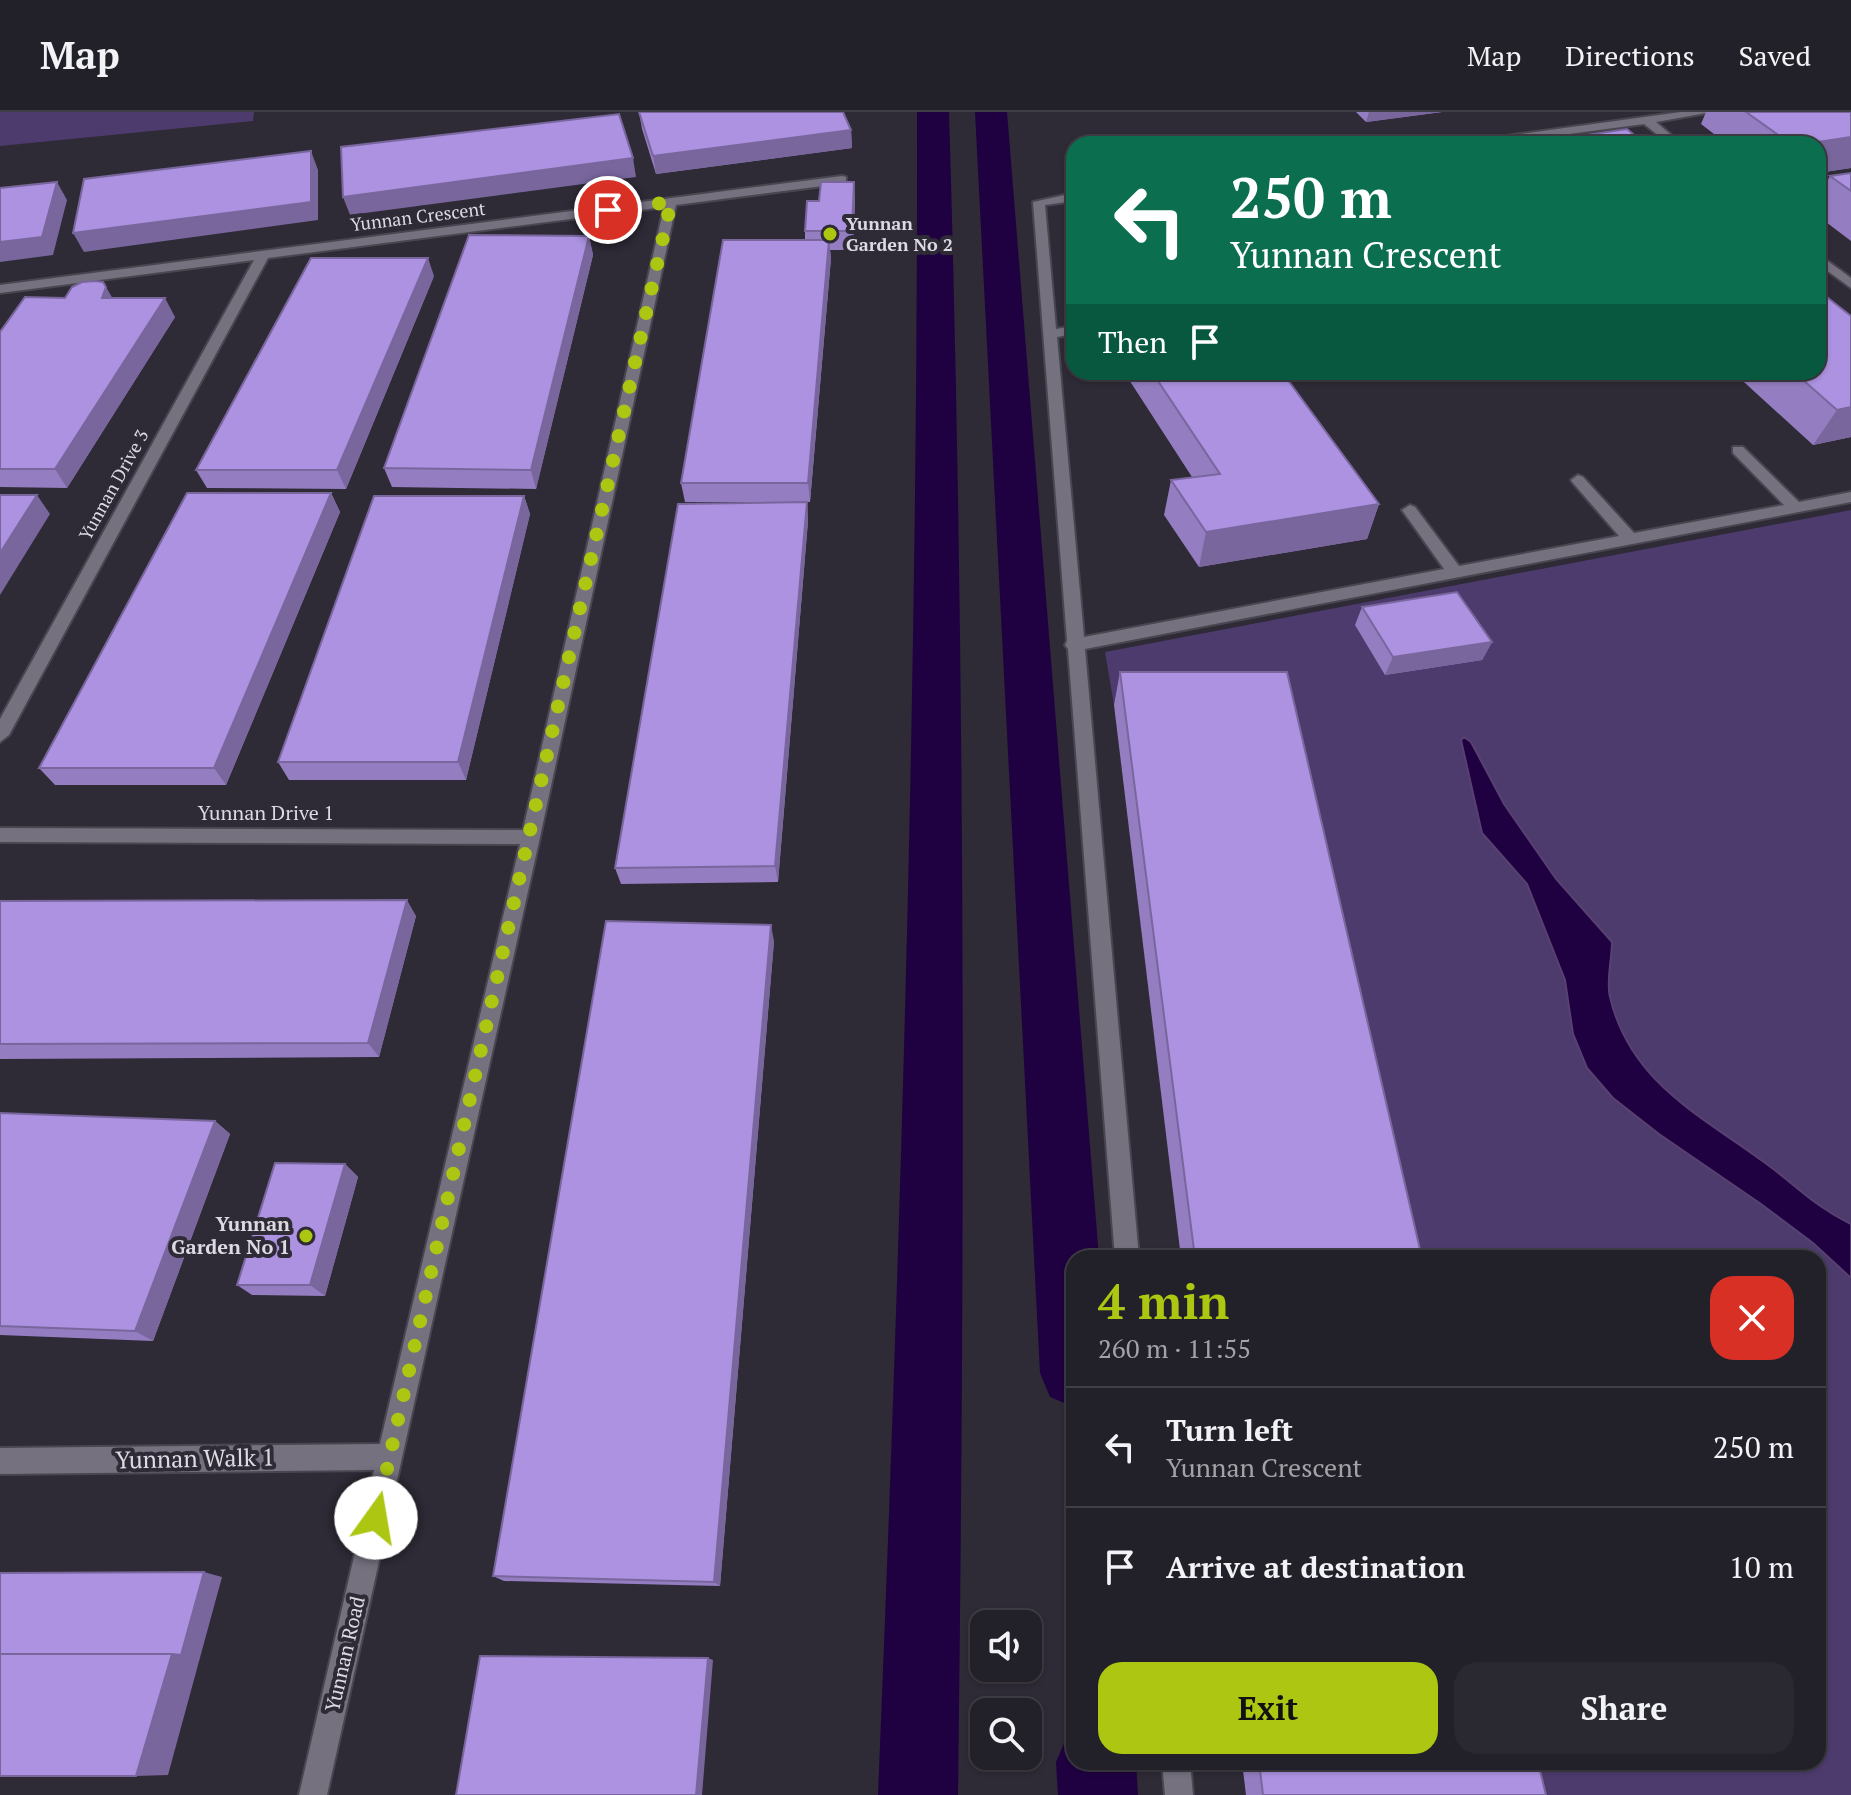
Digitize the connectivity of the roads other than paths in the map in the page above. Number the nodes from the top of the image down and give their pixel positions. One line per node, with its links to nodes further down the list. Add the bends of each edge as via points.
1 (1706, 112): 2 (street)
2 (1646, 120): 3 (street); 4 (street)
3 (1528, 136)
4 (1666, 136)
5 (842, 180): 7 (street, Yunnan Crescent)
6 (1066, 198): 13 (street, via 1039,202)
7 (671, 202): 8 (street, Yunnan Crescent); 24 (street, Yunnan Road)
8 (263, 255): 11 (street, Yunnan Crescent); 22 (street, Yunnan Drive 3)
9 (1826, 264): 10 (street)
10 (1851, 284)
11 (0, 289)
12 (1066, 331): 13 (street)
13 (1049, 334): 21 (street)
14 (1738, 450): 17 (street)
15 (1578, 480): 19 (street)
16 (1851, 497): 17 (street)
17 (1796, 508): 19 (street)
18 (1410, 510): 20 (street)
19 (1631, 539): 20 (street)
20 (1455, 572): 21 (street)
21 (1073, 645): 25 (street)
22 (0, 735)
23 (0, 835): 24 (street, Yunnan Drive 1)
24 (531, 837): 26 (street, Yunnan Road)
25 (1126, 1250)
26 (390, 1457): 27 (street, Yunnan Walk 1); 29 (street, Yunnan Road)
27 (0, 1461)
28 (1177, 1770): 30 (street)
29 (313, 1795)
30 (1179, 1795)

